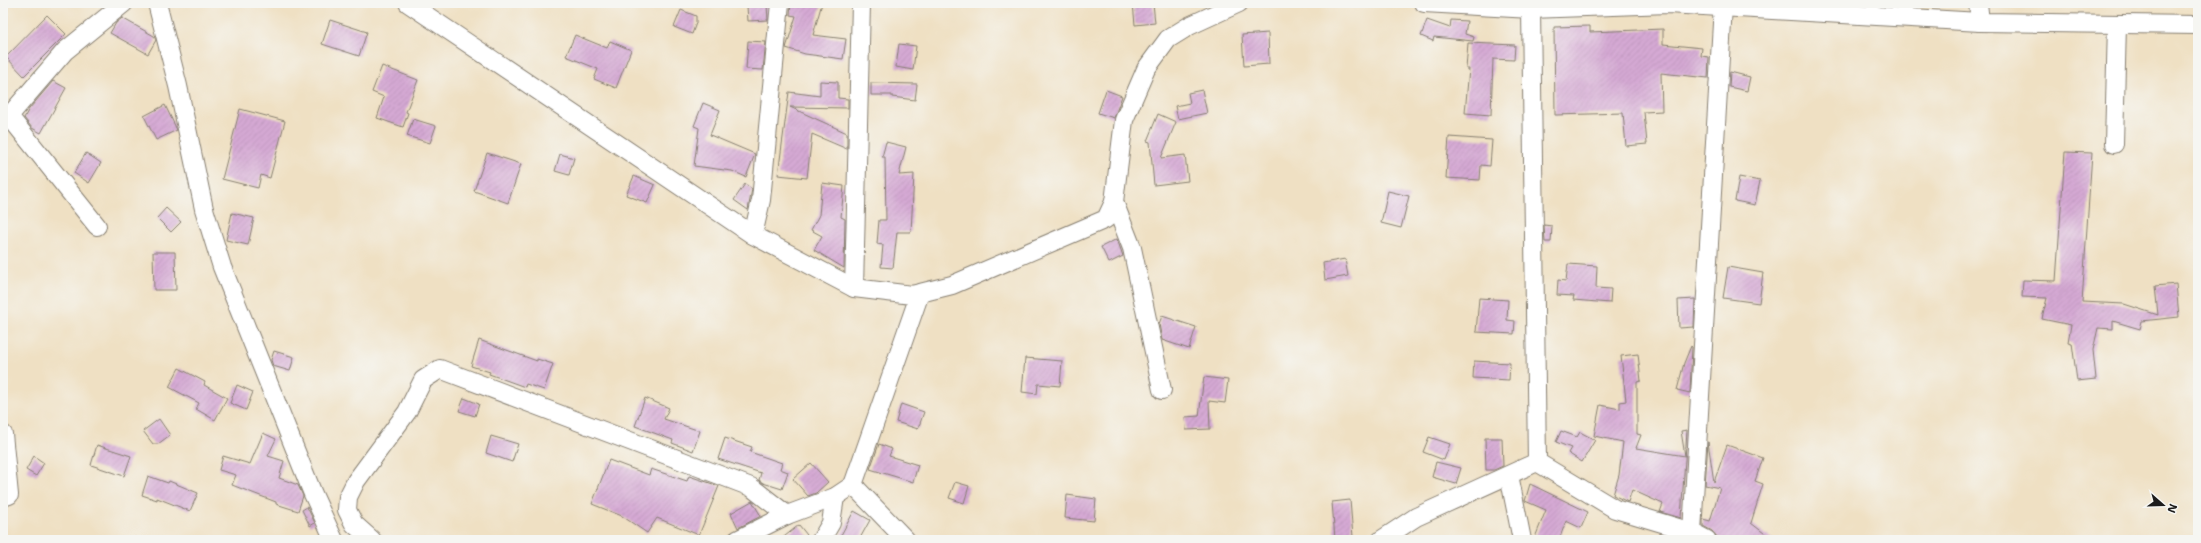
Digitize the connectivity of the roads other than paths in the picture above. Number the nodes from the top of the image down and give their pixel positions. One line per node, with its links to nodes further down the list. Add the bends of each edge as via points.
1 (124, 3): 16 (street, via 65,51)
2 (157, 3): 32 (street, via 178,86 204,209 222,267)
3 (408, 3): 20 (street)
4 (780, 3): 20 (street, via 761,200)
5 (861, 3): 21 (street)
6 (1239, 3): 18 (street, via 1189,26 1168,40 1146,69 1124,120)
7 (1424, 3): 9 (street)
8 (1978, 3): 13 (street)
9 (1445, 4): 12 (street)
10 (1668, 4): 11 (street); 12 (street)
11 (1723, 6): 13 (street); 31 (street)
12 (1531, 9): 25 (street)
13 (1980, 22): 14 (street)
14 (2117, 24): 15 (street); 17 (street)
15 (2198, 25)
16 (6, 119): 19 (street)
17 (2114, 144)
18 (1114, 202): 22 (street, via 1106,219 952,285); 23 (street, via 1132,248)
19 (96, 226)
20 (753, 234): 21 (street)
21 (854, 288): 22 (street, via 912,295)
22 (920, 293): 27 (street)
23 (1162, 390)
24 (3, 434): 28 (street, via 9,495)
25 (1537, 462): 26 (street); 31 (street, via 1615,509)
26 (1509, 474): 37 (street, via 1416,517); 38 (street)
27 (853, 485): 29 (street); 36 (street)
28 (3, 497)
29 (835, 497): 30 (street); 35 (street, via 831,523)
30 (787, 515): 33 (street, via 751,487 440,369 423,380 407,412 356,481 348,497 347,510 354,524); 34 (street)
31 (1700, 536)
32 (334, 540)
33 (372, 540)
34 (737, 540)
35 (821, 540)
36 (906, 540)
37 (1382, 540)
38 (1522, 540)

